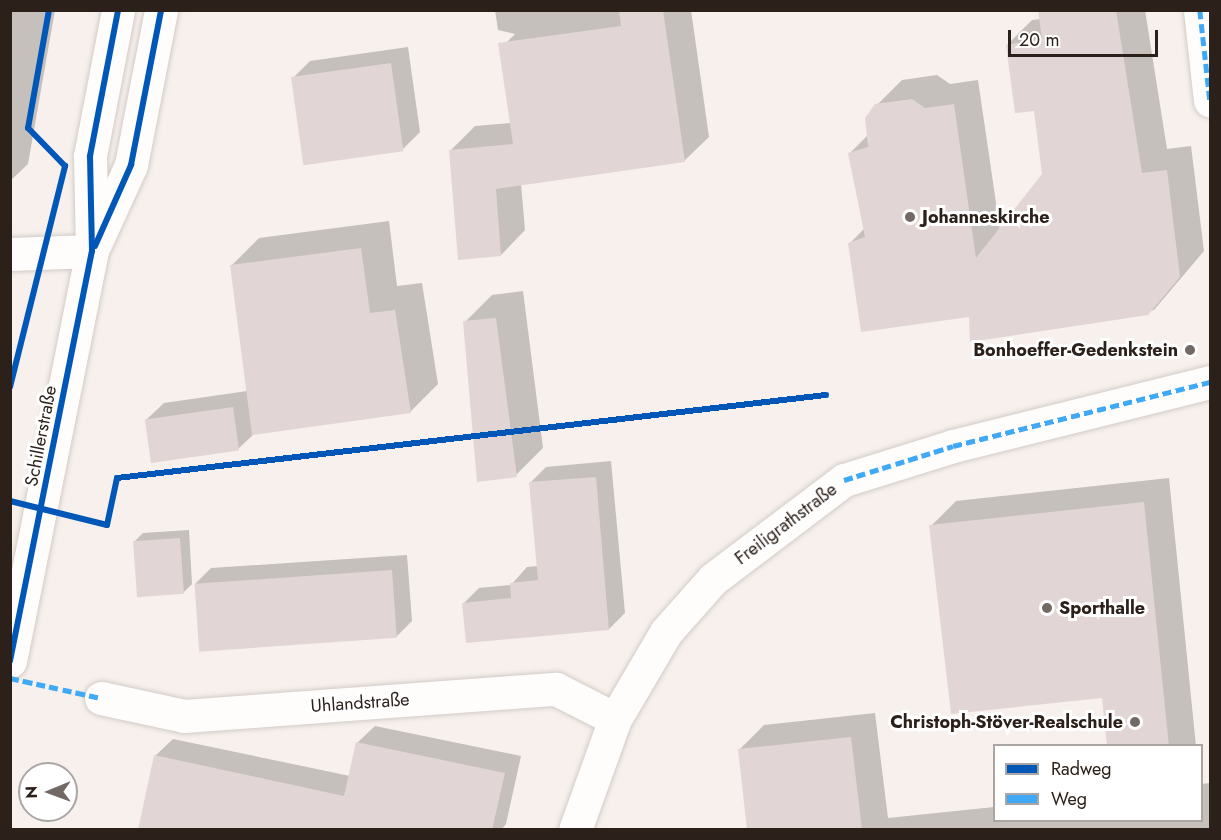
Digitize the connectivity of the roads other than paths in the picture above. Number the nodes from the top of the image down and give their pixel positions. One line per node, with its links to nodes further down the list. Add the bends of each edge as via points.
1 (118, 10): 5 (street, Schillerstraße, via 90,156)
2 (161, 10): 5 (street, Schillerstraße, via 131,165)
3 (1200, 10): 4 (street)
4 (1210, 100)
5 (92, 251): 6 (street); 8 (street, Schillerstraße)
6 (10, 254)
7 (1210, 382): 10 (street, Freiligrathstraße, via 953,446 844,480 713,579 666,632)
8 (10, 661)
9 (101, 698): 10 (street, Uhlandstraße, via 184,716 556,689)
10 (615, 718): 11 (street, Freiligrathstraße)
11 (575, 830)

